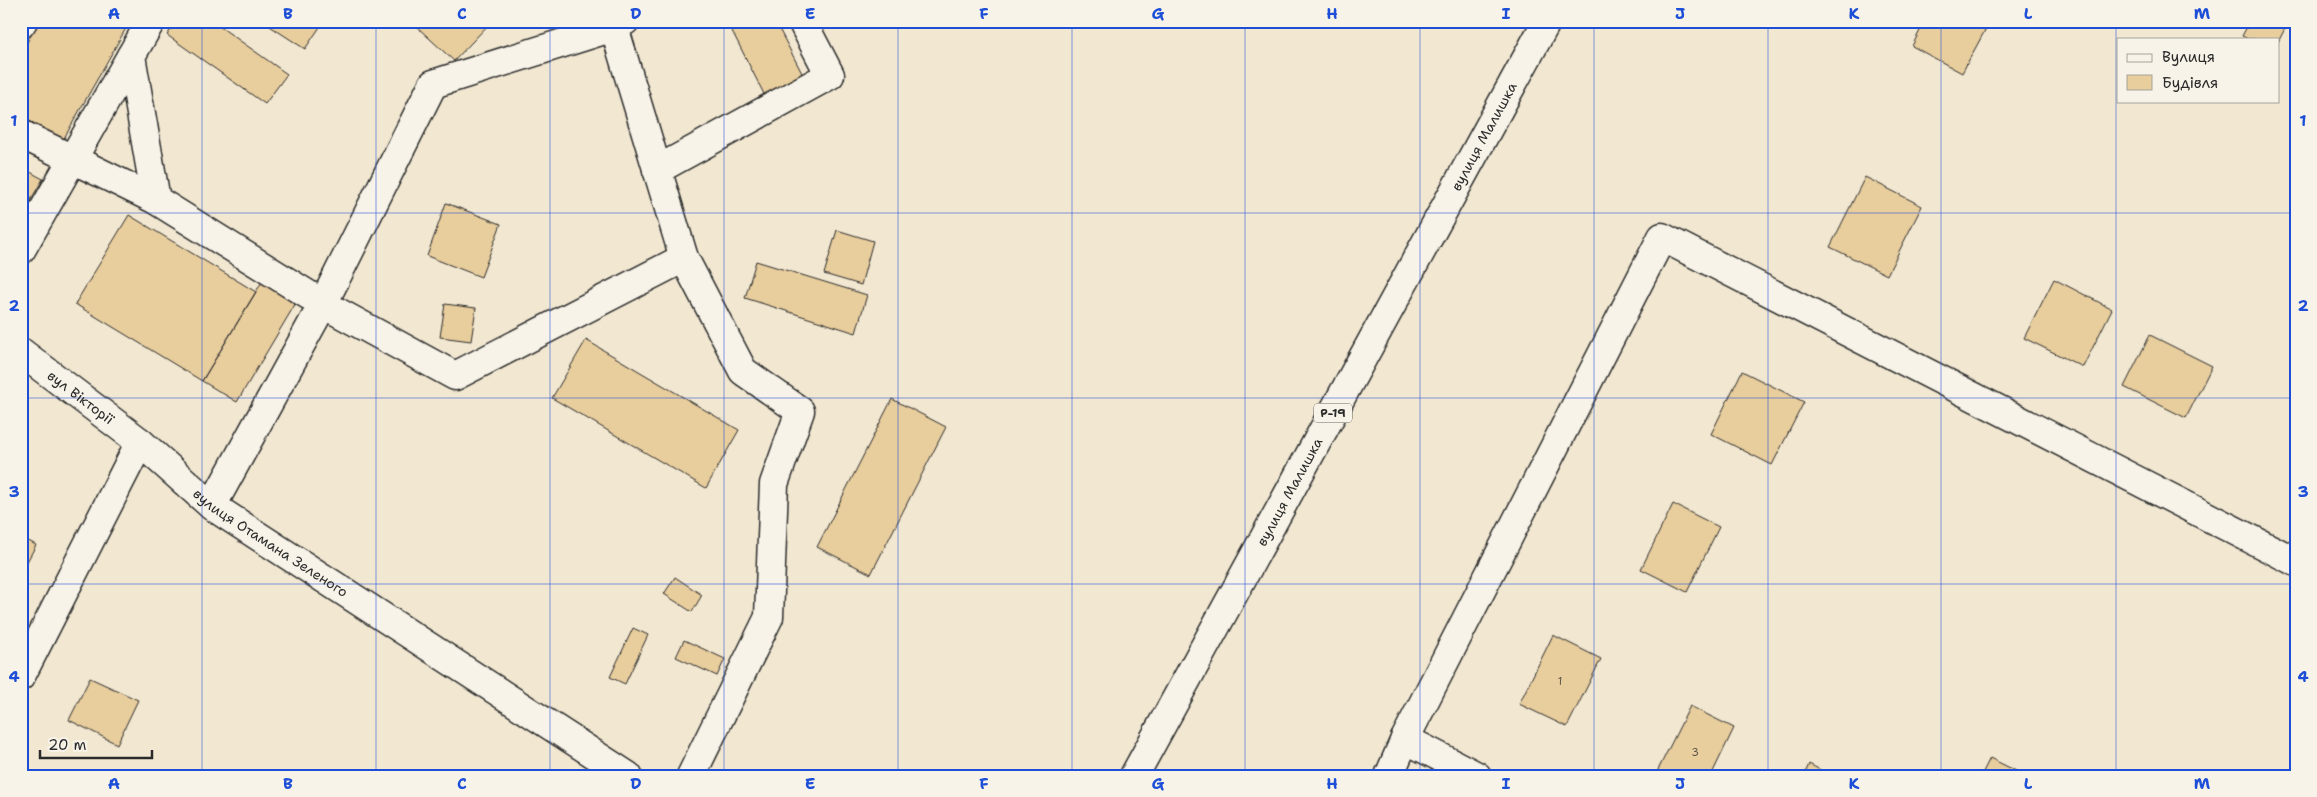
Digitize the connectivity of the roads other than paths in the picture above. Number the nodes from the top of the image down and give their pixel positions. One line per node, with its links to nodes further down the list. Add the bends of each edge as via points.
1 (151, 21): 5 (street)
2 (1547, 21): 21 (street, вулиця Малишка / Р-19)
3 (620, 24): 8 (street); 12 (street, via 433,84)
4 (804, 25): 8 (street, via 830,75)
5 (131, 56): 7 (street); 9 (street)
6 (21, 134): 7 (street)
7 (73, 160): 9 (street); 10 (street)
8 (657, 170): 11 (street)
9 (156, 200): 12 (street)
10 (21, 250)
11 (684, 258): 12 (street, via 455,376); 20 (street, via 742,371 800,411 774,484 769,617)
12 (323, 304): 15 (street)
13 (21, 352): 14 (street, вул Вікторії)
14 (140, 442): 15 (street, вулиця Отамана Зеленого); 17 (street)
15 (212, 506): 19 (street, вулиця Отамана Зеленого)
16 (2296, 562): 18 (street, via 1662,237)
17 (21, 676)
18 (1404, 739): 22 (street); 23 (street)
19 (628, 776)
20 (691, 776)
21 (1134, 776)
22 (1389, 776)
23 (1478, 776)

